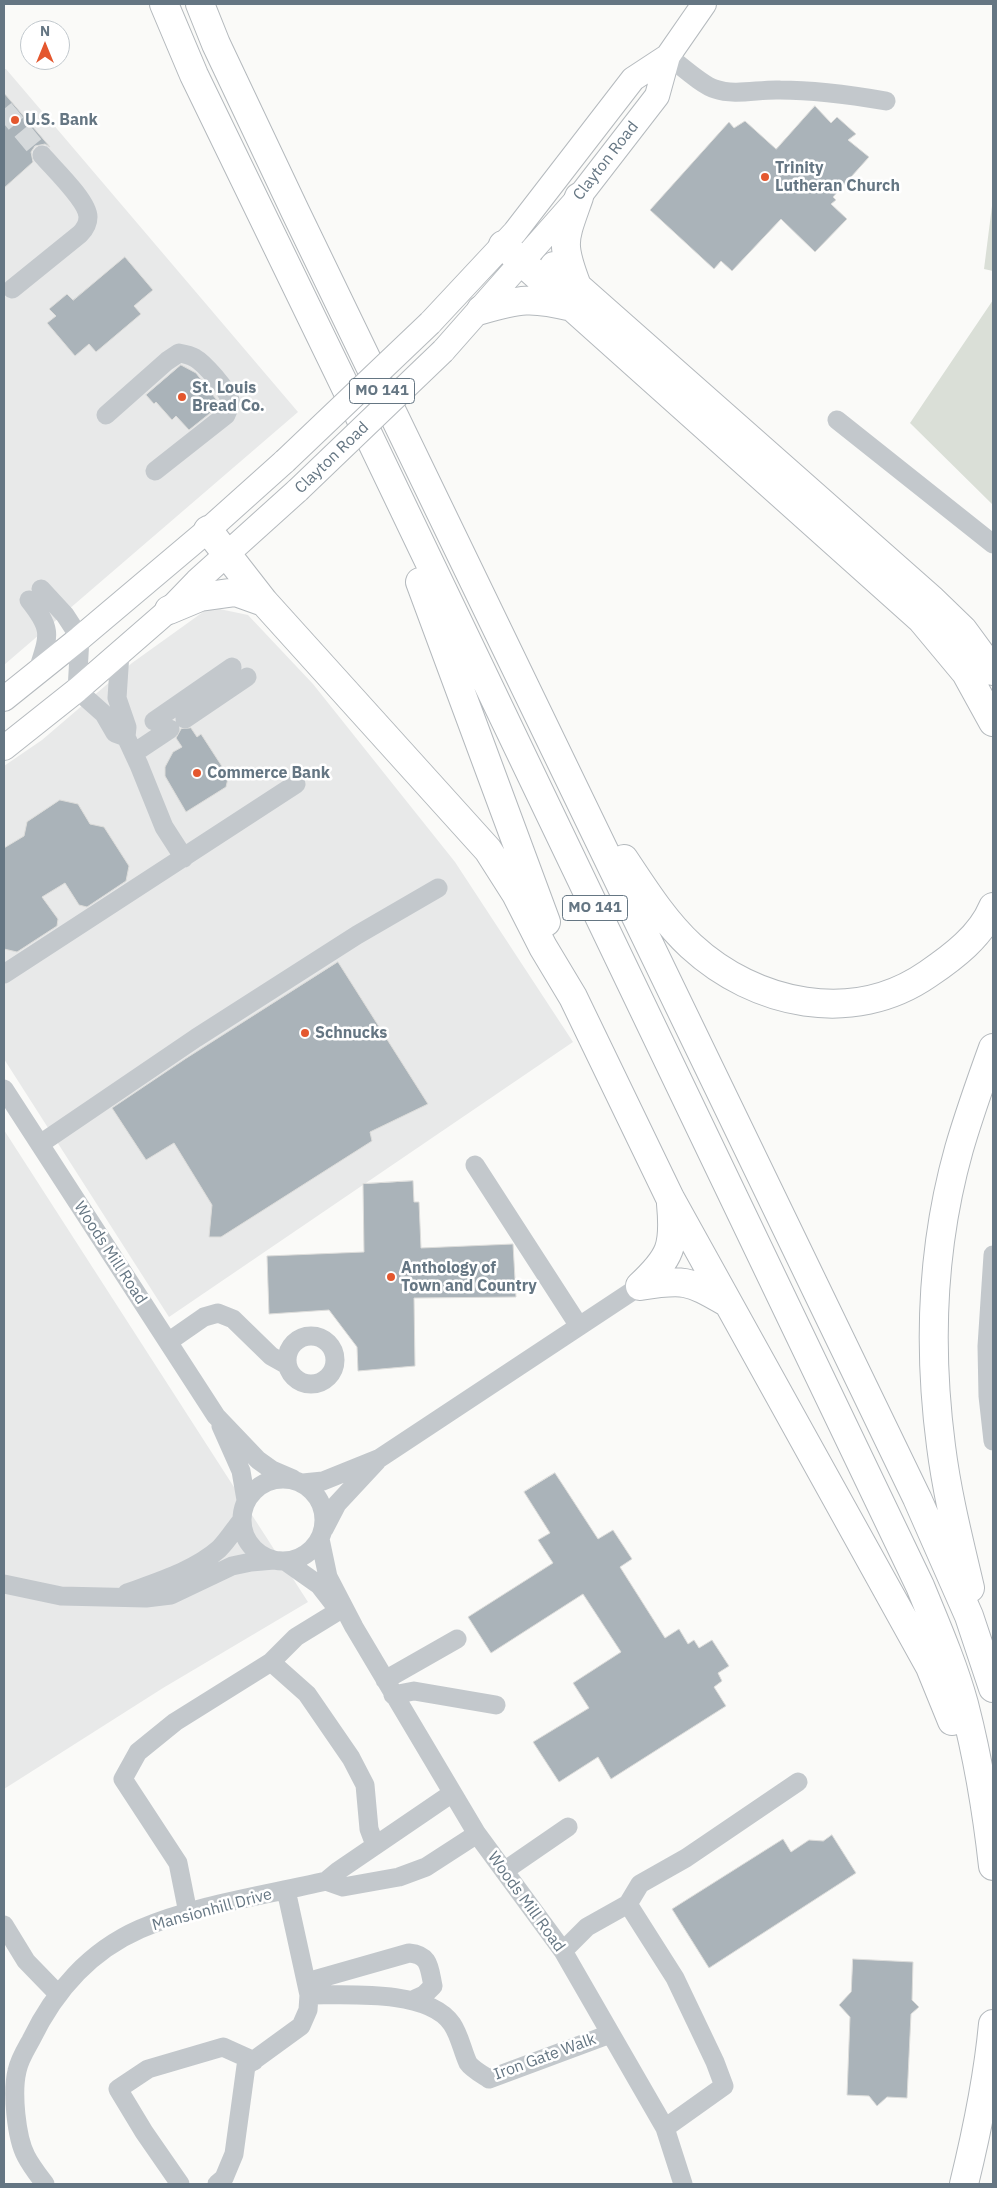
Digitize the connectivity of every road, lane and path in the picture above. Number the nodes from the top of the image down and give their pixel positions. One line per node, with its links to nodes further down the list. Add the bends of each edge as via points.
1 (164, 4): 12 (highway, MO 141, via 247,188)
2 (200, 4): 31 (highway, MO 141, via 295,211)
3 (704, 4): 4 (main road, Clayton Road)
4 (668, 56): 5 (street, via 714,89 843,94); 7 (main road, Clayton Road, via 656,96); 8 (main road, Clayton Road, via 632,80)
5 (886, 101)
6 (42, 155): 9 (street, via 85,205 89,216 87,226)
7 (580, 197): 8 (main road, Clayton Road); 10 (highway, via 564,238)
8 (518, 247): 10 (highway); 11 (main road, Clayton Road); 16 (main road, Clayton Road, bridge, via 430,323)
9 (12, 289)
10 (574, 296): 11 (highway, via 517,300); 24 (highway, via 932,600 963,630); 27 (highway, via 921,619 966,673)
11 (481, 310): 18 (main road, Clayton Road, bridge, via 443,352)
12 (342, 380): 37 (highway, via 512,825); 70 (highway, MO 141, via 920,1586 944,1644 963,1703)
13 (106, 416): 15 (street, via 179,353 196,358 206,368 231,402 226,415)
14 (837, 420): 17 (street)
15 (155, 470)
16 (208, 530): 18 (highway); 21 (main road, Clayton Road)
17 (993, 544)
18 (228, 554): 19 (highway); 20 (main road, Clayton Road)
19 (264, 602): 20 (highway, via 236,592 200,597); 37 (highway, via 488,850)
20 (169, 610): 22 (main road, Clayton Road)
21 (80, 638): 23 (main road, Clayton Road); 23 (street, via 65,615 35,595 47,630); 25 (street)
22 (120, 653): 25 (main road, Clayton Road); 29 (street, via 117,698)
23 (38, 670): 26 (main road, Clayton Road)
24 (993, 671)
25 (77, 690): 29 (street, via 104,714 115,733); 30 (main road, Clayton Road)
26 (4, 699)
27 (993, 722)
28 (170, 723): 28 (street, via 240,672); 29 (street)
29 (130, 745): 33 (street, via 164,827)
30 (4, 748)
31 (569, 776): 35 (highway, via 642,887 691,946 748,985 780,997 815,1004 850,1004 886,996 915,983 946,962 968,943); 66 (highway, MO 141, via 917,1498 969,1616)
32 (296, 784): 33 (street)
33 (184, 858): 36 (street)
34 (438, 888): 40 (street, via 357,935 196,1038)
35 (993, 907)
36 (4, 974)
37 (573, 997): 42 (highway)
38 (993, 1048): 64 (highway, via 959,1150 946,1204 934,1310 934,1369 949,1496)
39 (4, 1089): 40 (street, Woods Mill Road)
40 (40, 1144): 47 (street, Woods Mill Road)
41 (475, 1165): 46 (street)
42 (670, 1198): 44 (highway, via 673,1230 669,1251 660,1267); 45 (highway)
43 (993, 1254): 48 (street)
44 (640, 1286): 45 (highway, via 680,1282 696,1285); 46 (street)
45 (726, 1302): 70 (highway, via 930,1667)
46 (579, 1326): 52 (street)
47 (168, 1342): 49 (street, via 204,1317 218,1314 233,1318 271,1356); 50 (street, Woods Mill Road)
48 (990, 1345): 51 (street, via 988,1396)
49 (287, 1365)
50 (216, 1416): 53 (street, Woods Mill Road, via 258,1460); 54 (street, Woods Mill Road, via 241,1471)
51 (993, 1441)
52 (380, 1458): 53 (street, via 323,1481); 56 (street, via 337,1504)
53 (298, 1481): 54 (street, via 271,1480 261,1484); 56 (street, via 312,1490 321,1502 325,1518)
54 (246, 1500): 55 (street)
55 (242, 1521): 57 (street, via 243,1532 255,1550); 59 (street, via 219,1548 190,1568)
56 (322, 1534): 57 (street, via 305,1555); 61 (street, Woods Mill Road, via 328,1577)
57 (279, 1561): 59 (street, via 232,1566 170,1595 146,1598); 60 (street, Woods Mill Road, via 318,1586)
58 (4, 1584): 59 (street, via 61,1596)
59 (119, 1596)
60 (340, 1610): 61 (street, Woods Mill Road); 63 (street, via 296,1637)
61 (354, 1627): 65 (street, Woods Mill Road)
62 (457, 1639): 65 (street)
63 (270, 1662): 73 (street, via 307,1694 351,1758 365,1785 369,1829); 79 (street, via 175,1722 138,1752 123,1779 178,1863)
64 (993, 1684)
65 (389, 1687): 67 (street); 69 (street, Woods Mill Road)
66 (993, 1688)
67 (496, 1705)
68 (798, 1782): 78 (street, via 686,1858 640,1884)
69 (451, 1794): 72 (street, Woods Mill Road); 73 (street, Mansionhill Drive)
70 (989, 1825): 74 (highway, MO 141)
71 (568, 1827): 75 (street)
72 (477, 1834): 75 (street, Woods Mill Road); 76 (street, Mansionhill Drive, via 426,1867 399,1877 343,1887)
73 (375, 1845): 76 (street, Mansionhill Drive)
74 (993, 1866)
75 (504, 1871): 81 (street, Woods Mill Road)
76 (326, 1881): 77 (street, Mansionhill Drive)
77 (286, 1890): 79 (street, Mansionhill Drive); 82 (street)
78 (628, 1904): 81 (street, via 587,1926); 89 (street, via 675,1978 724,2086)
79 (188, 1912): 83 (street, Mansionhill Drive, via 138,1930 74,1974)
80 (4, 1925): 83 (street, via 26,1961)
81 (562, 1951): 86 (street, Woods Mill Road)
82 (308, 1989): 84 (street, Iron Gate Walk); 84 (street, via 409,1953 420,1954 428,1962 433,1986); 87 (street, via 308,2010 301,2026)
83 (58, 1994): 88 (street, Mansionhill Drive)
84 (412, 2000): 86 (street, Iron Gate Walk, via 429,2006 451,2022 469,2064 489,2079)
85 (993, 2024): 94 (highway, via 988,2072)
86 (610, 2034): 89 (street, Woods Mill Road)
87 (254, 2061): 91 (street, via 223,2047 148,2069 118,2088); 92 (street, via 246,2066 234,2154 224,2178)
88 (10, 2069): 90 (street, Mansionhill Drive, via 17,2125 25,2156)
89 (665, 2128): 93 (street, Woods Mill Road)
90 (45, 2184)
91 (180, 2184)
92 (217, 2184)
93 (683, 2184)
94 (964, 2184)

